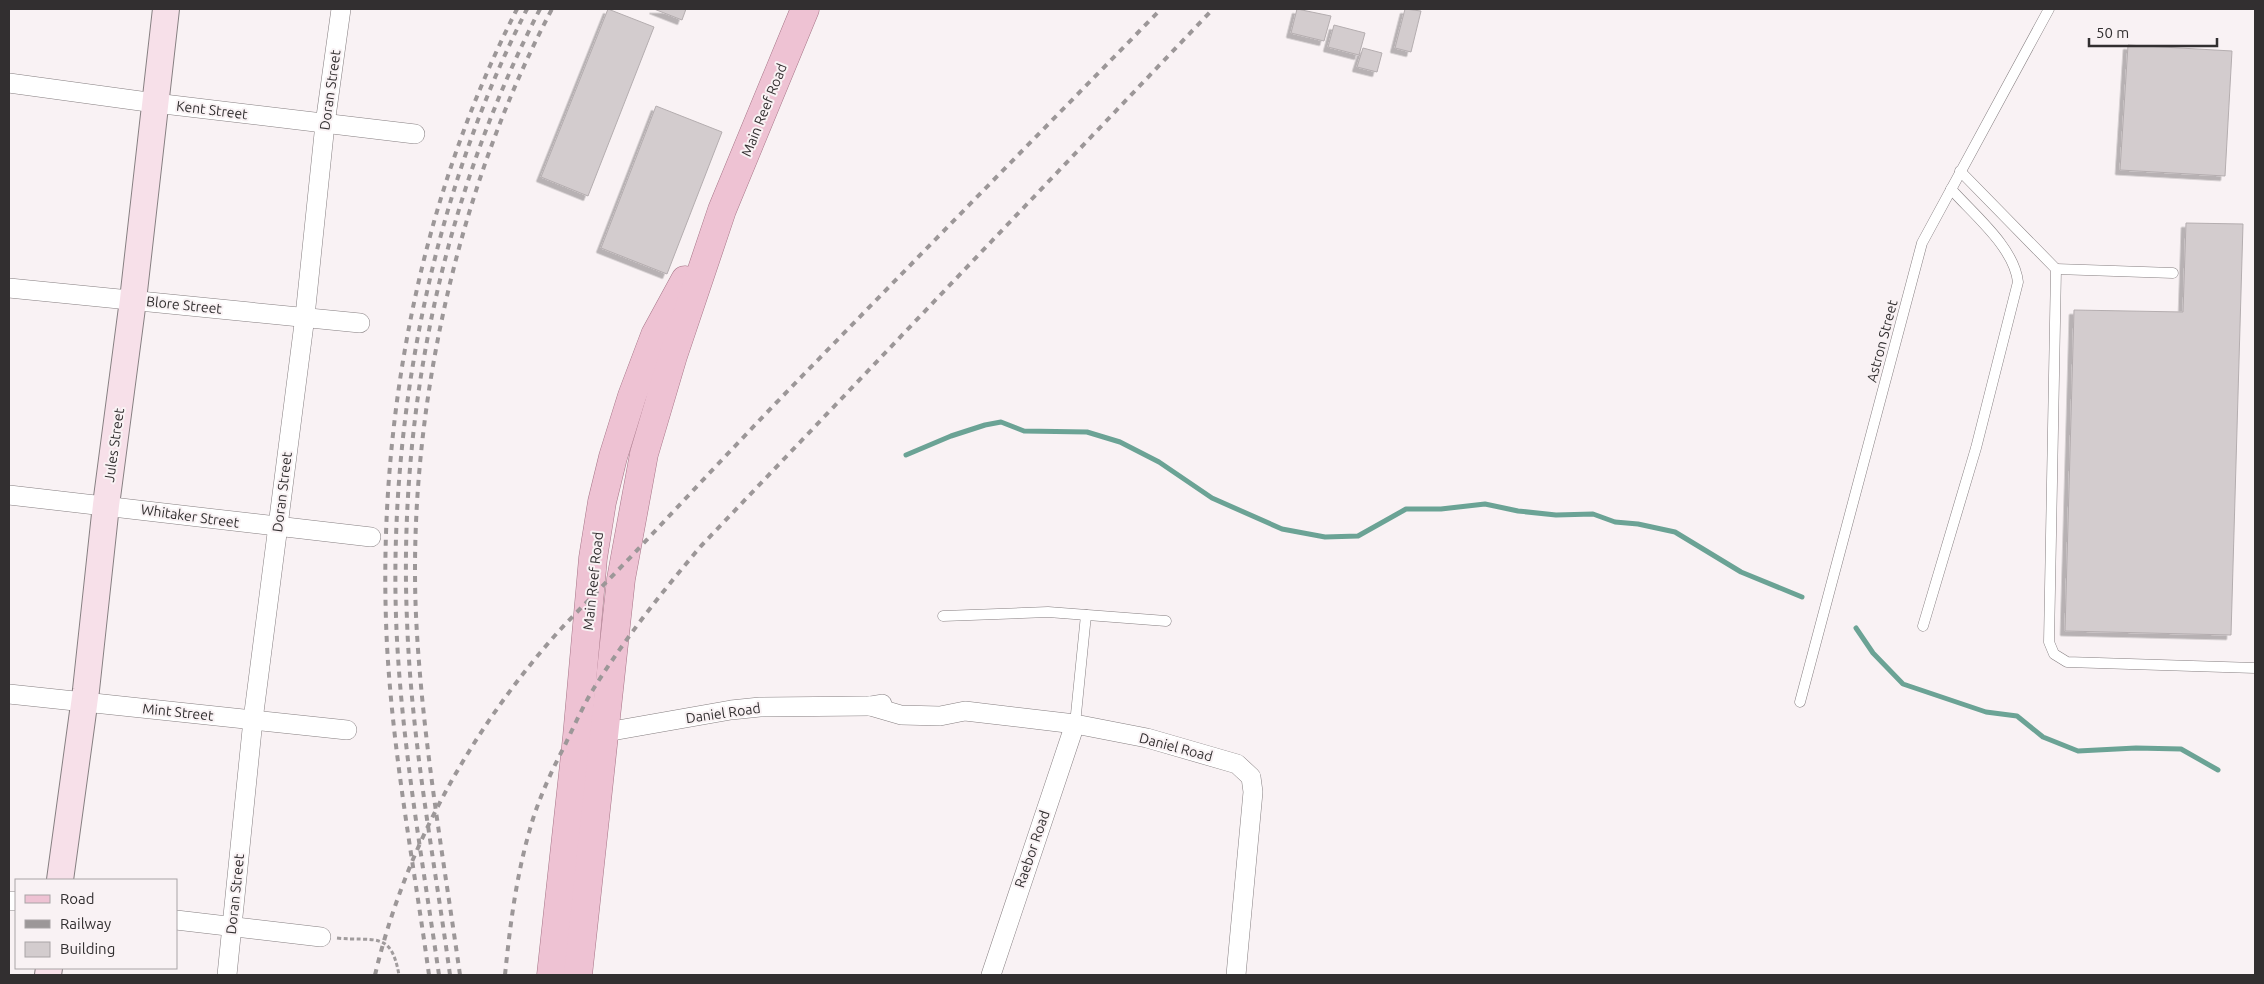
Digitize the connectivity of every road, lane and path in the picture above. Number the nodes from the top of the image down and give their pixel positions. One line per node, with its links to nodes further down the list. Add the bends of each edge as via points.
1 (166, 9): 6 (main road, Jules Street)
2 (342, 9): 7 (street, Doran Street)
3 (805, 9): 11 (main road, Main Reef Road)
4 (2049, 9): 9 (lane, Astron Street)
5 (9, 83): 6 (street, Kent Street)
6 (155, 103): 7 (street, Kent Street); 15 (main road, Jules Street)
7 (325, 124): 8 (street, Kent Street); 16 (street, Doran Street)
8 (415, 134)
9 (1960, 171): 10 (lane, Astron Street); 12 (lane)
10 (1951, 189): 25 (lane, via 2010,254 2018,282 1976,448); 31 (lane, Astron Street, via 1922,243)
11 (722, 210): 26 (main road, Main Reef Road, via 646,446 621,578); 27 (main road, Main Reef Road, via 656,335 632,396 613,457 593,558)
12 (2056, 268): 13 (lane); 28 (lane, via 2049,642 2054,654 2067,662)
13 (2173, 273)
14 (9, 288): 15 (street, Blore Street)
15 (133, 300): 16 (street, Blore Street); 19 (main road, Jules Street)
16 (305, 316): 17 (street, Blore Street); 20 (street, Doran Street)
17 (360, 323)
18 (9, 495): 19 (street, Whitaker Street)
19 (106, 505): 20 (street, Whitaker Street); 30 (main road, Jules Street)
20 (278, 527): 21 (street, Whitaker Street); 32 (street, Doran Street)
21 (372, 537)
22 (1086, 615): 23 (lane, via 1032,612); 24 (lane); 33 (lane)
23 (943, 616)
24 (1166, 621)
25 (1924, 626)
26 (615, 632): 27 (main road); 35 (main road, Main Reef Road)
27 (587, 634): 36 (main road, Main Reef Road)
28 (2255, 668)
29 (9, 694): 30 (street, Mint Street)
30 (84, 701): 32 (street, Mint Street); 37 (main road, Jules Street)
31 (1800, 702)
32 (253, 720): 34 (street, Mint Street); 39 (street, Doran Street)
33 (1075, 724): 35 (street, Daniel Road, via 905,702 870,706 760,707); 45 (street, Raebor Road); 46 (street, Daniel Road, via 1193,750 1237,764 1251,777 1253,792)
34 (347, 730)
35 (604, 732): 36 (street, Daniel Road); 44 (main road, Main Reef Road)
36 (578, 736): 43 (main road, Main Reef Road)
37 (60, 879)
38 (178, 920): 39 (street)
39 (232, 927): 40 (street); 41 (street, Doran Street)
40 (321, 937): 42 (path, via 379,941 389,945 396,958)
41 (227, 975)
42 (399, 975)
43 (550, 975)
44 (578, 975)
45 (991, 975)
46 (1236, 975)

